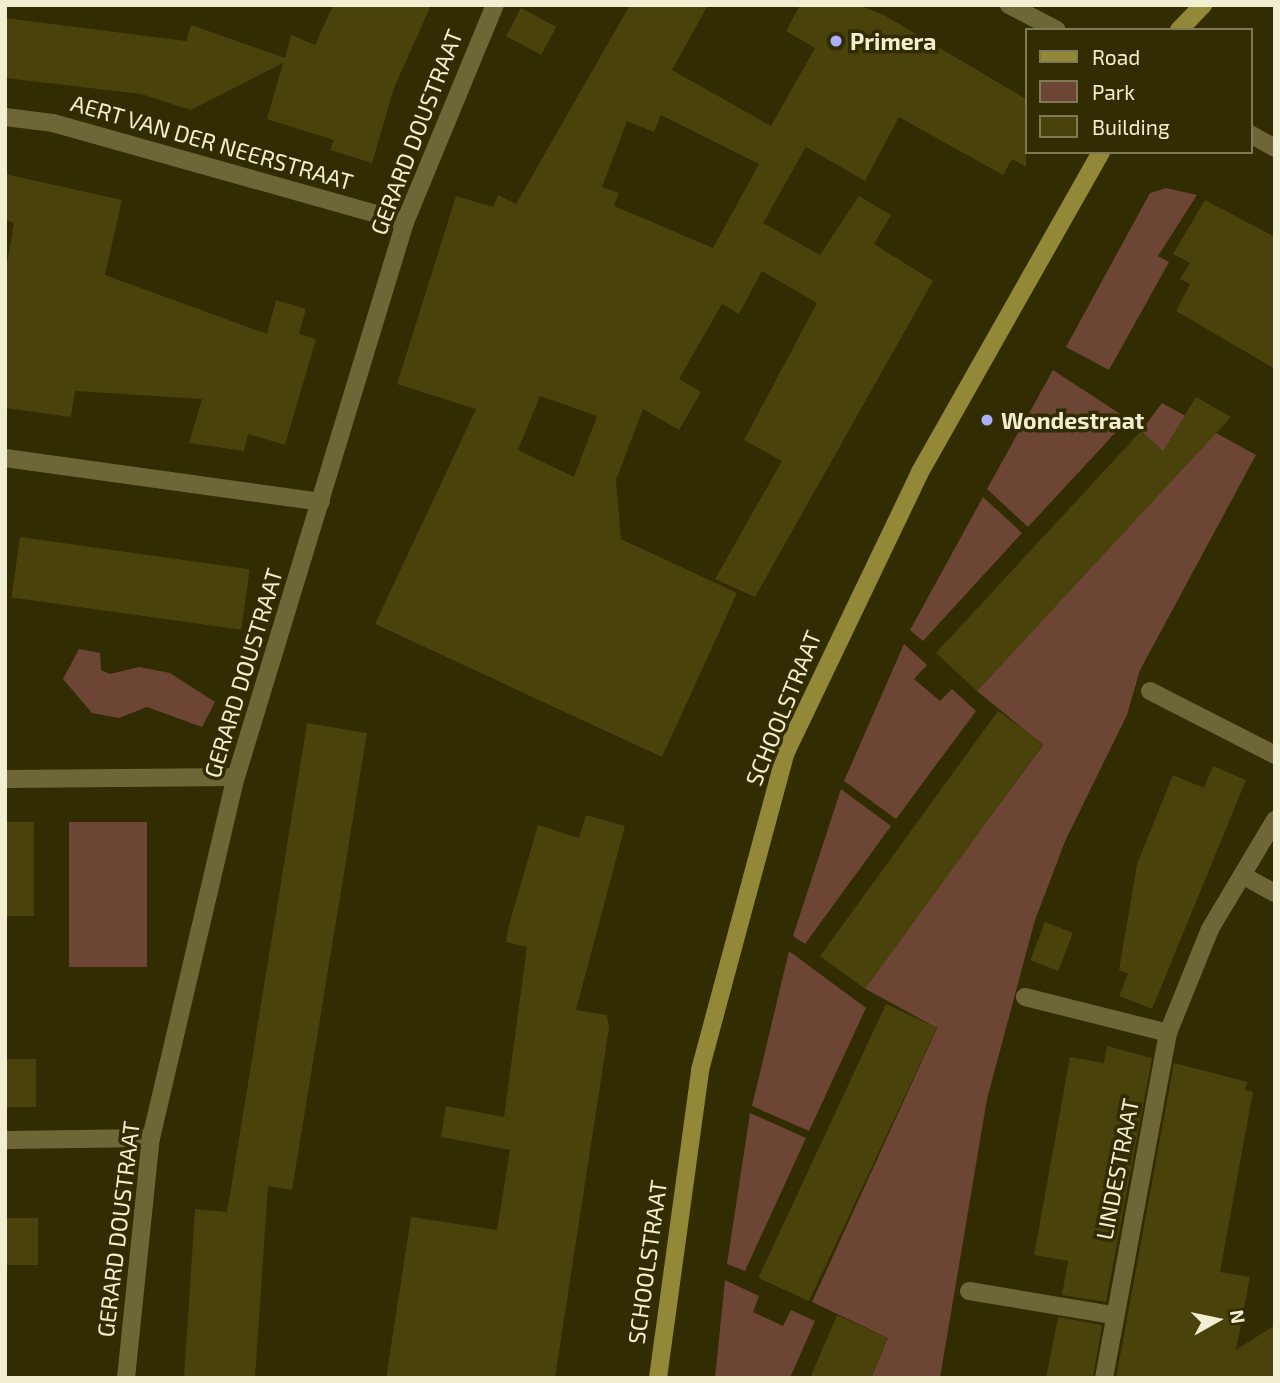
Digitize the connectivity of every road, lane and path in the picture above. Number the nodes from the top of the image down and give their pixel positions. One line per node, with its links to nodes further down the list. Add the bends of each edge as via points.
1 (495, 5): 10 (street, GERARD DOUSTRAAT)
2 (1009, 5): 4 (street)
3 (1203, 5): 5 (street)
4 (1053, 28)
5 (1181, 28)
6 (5, 117): 10 (street, AERT VAN DER NEERSTRAAT, via 53,123)
7 (1252, 135): 8 (street)
8 (1275, 148)
9 (1100, 154): 27 (street, SCHOOLSTRAAT, via 920,472 786,752 700,1070)
10 (405, 222): 12 (street, GERARD DOUSTRAAT)
11 (5, 458): 12 (street)
12 (321, 502): 15 (street, GERARD DOUSTRAAT)
13 (1150, 691): 14 (street)
14 (1275, 755)
15 (236, 777): 16 (street); 22 (street, GERARD DOUSTRAAT)
16 (5, 779)
17 (1275, 820): 18 (street, LINDESTRAAT)
18 (1242, 875): 19 (street); 21 (street, LINDESTRAAT, via 1210,929)
19 (1275, 893)
20 (1025, 998): 21 (street)
21 (1168, 1033): 25 (street, LINDESTRAAT)
22 (151, 1138): 23 (street); 26 (street, GERARD DOUSTRAAT)
23 (5, 1140)
24 (969, 1291): 25 (street)
25 (1113, 1315): 28 (street, LINDESTRAAT)
26 (125, 1378)
27 (657, 1378)
28 (1104, 1378)

